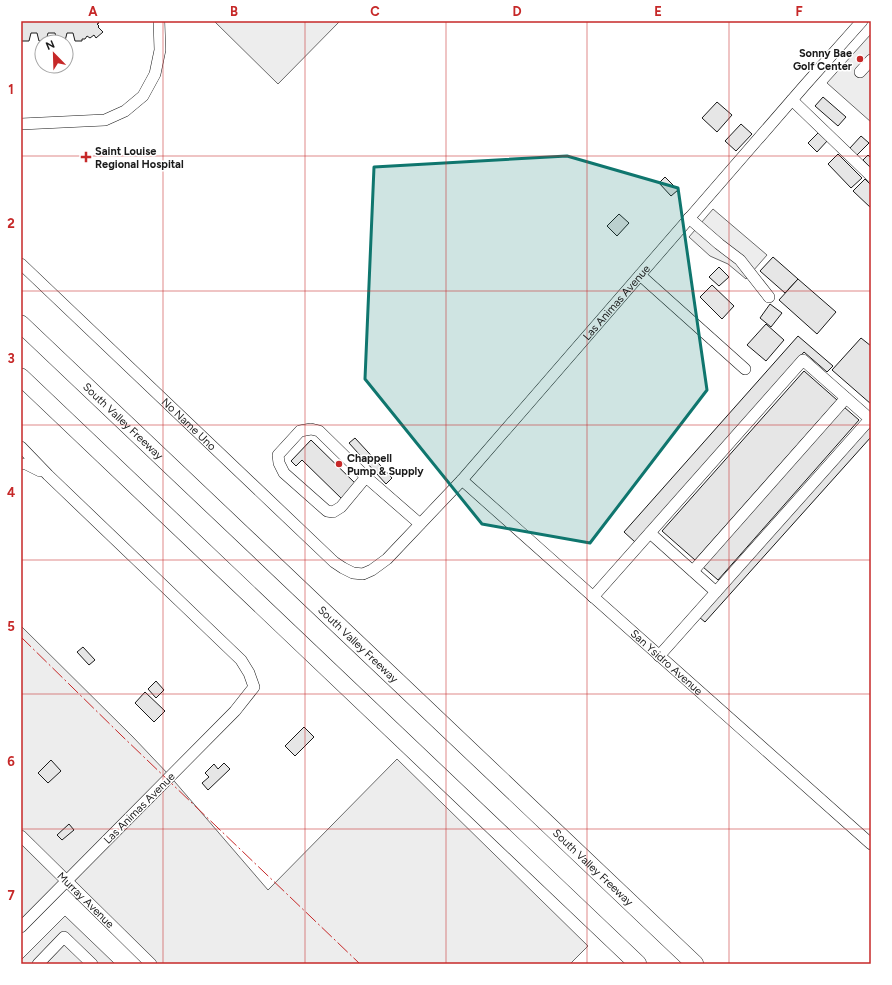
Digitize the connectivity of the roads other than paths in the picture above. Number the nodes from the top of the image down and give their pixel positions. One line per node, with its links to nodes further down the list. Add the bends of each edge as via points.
1 (159, 21): 6 (street, via 160,50 155,74 143,96 125,111 105,120)
2 (862, 21): 5 (street, Las Animas Avenue)
3 (871, 60): 4 (street)
4 (860, 72)
5 (792, 100): 7 (street); 8 (street, Las Animas Avenue)
6 (21, 124)
7 (871, 176)
8 (690, 218): 10 (street, Las Animas Avenue); 11 (street, via 740,260)
9 (21, 264): 24 (street, No Name Uno, via 334,562 353,573)
10 (640, 275): 13 (street); 20 (street, Las Animas Avenue)
11 (769, 297)
12 (21, 324): 36 (highway, South Valley Freeway)
13 (745, 369)
14 (21, 377): 35 (highway)
15 (846, 398): 22 (street, via 803,360); 23 (street); 25 (street, via 870,419)
16 (21, 447): 18 (street)
17 (21, 464): 18 (street)
18 (48, 475): 30 (street, Las Animas Avenue, via 241,660 254,687 235,711)
19 (366, 477): 19 (street, via 319,431 300,431 278,455 284,473 327,511 333,512 341,507); 21 (street)
20 (462, 480): 21 (street, Las Animas Avenue); 26 (street, San Ysidro Avenue)
21 (420, 524): 24 (street, Las Animas Avenue, via 387,559)
22 (650, 533): 23 (street); 26 (street)
23 (693, 571): 25 (street)
24 (363, 574)
25 (716, 592): 27 (street)
26 (594, 597): 27 (street, San Ysidro Avenue)
27 (659, 656): 29 (street, San Ysidro Avenue)
28 (21, 836): 30 (street, Murray Avenue)
29 (871, 844)
30 (67, 881): 31 (street, Las Animas Avenue); 34 (street, Murray Avenue)
31 (21, 927)
32 (38, 964): 33 (street, via 64,937)
33 (92, 964)
34 (151, 964)
35 (638, 964)
36 (696, 964)

